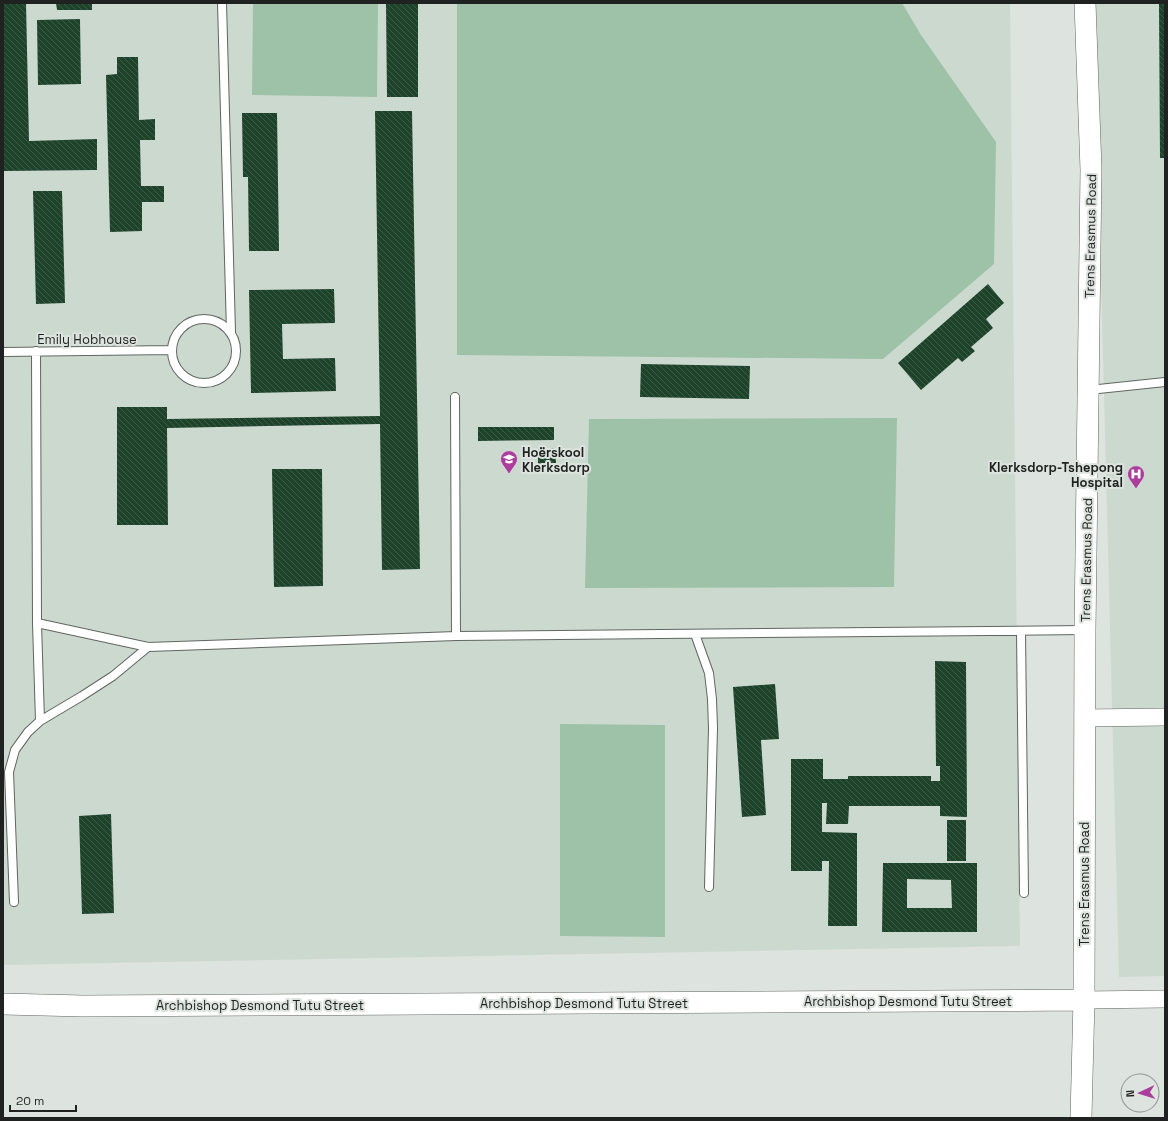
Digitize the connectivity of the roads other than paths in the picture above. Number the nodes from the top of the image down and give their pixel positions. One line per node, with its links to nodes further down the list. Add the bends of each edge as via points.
1 (222, 3): 3 (lane)
2 (1085, 3): 8 (street, Trens Erasmus Road, via 1091,170)
3 (231, 332): 4 (lane, via 223,324 212,320 201,318 190,321 174,337); 4 (lane, via 236,346 236,360 229,372 218,381 204,384 190,381 179,372)
4 (172, 350): 5 (lane, Emily Hobhouse)
5 (36, 351): 6 (lane, Emily Hobhouse); 10 (lane)
6 (3, 352)
7 (1165, 382): 8 (lane)
8 (1088, 390): 11 (street, Trens Erasmus Road)
9 (455, 397): 14 (lane)
10 (37, 623): 15 (lane); 18 (lane)
11 (1085, 630): 12 (lane); 17 (street, Trens Erasmus Road)
12 (1021, 631): 13 (lane); 20 (lane)
13 (695, 634): 14 (lane); 19 (lane, via 709,672 712,699)
14 (456, 636): 15 (lane)
15 (148, 647): 18 (lane, via 113,676)
16 (1165, 717): 17 (street)
17 (1084, 718): 23 (street, Trens Erasmus Road)
18 (40, 721): 21 (lane, via 15,750 9,772)
19 (709, 887)
20 (1024, 893)
21 (14, 902)
22 (1165, 999): 23 (street, Archbishop Desmond Tutu Street)
23 (1084, 1000): 24 (street, Archbishop Desmond Tutu Street, via 83,1006); 25 (street, Trens Erasmus Road)
24 (3, 1004)
25 (1081, 1118)

